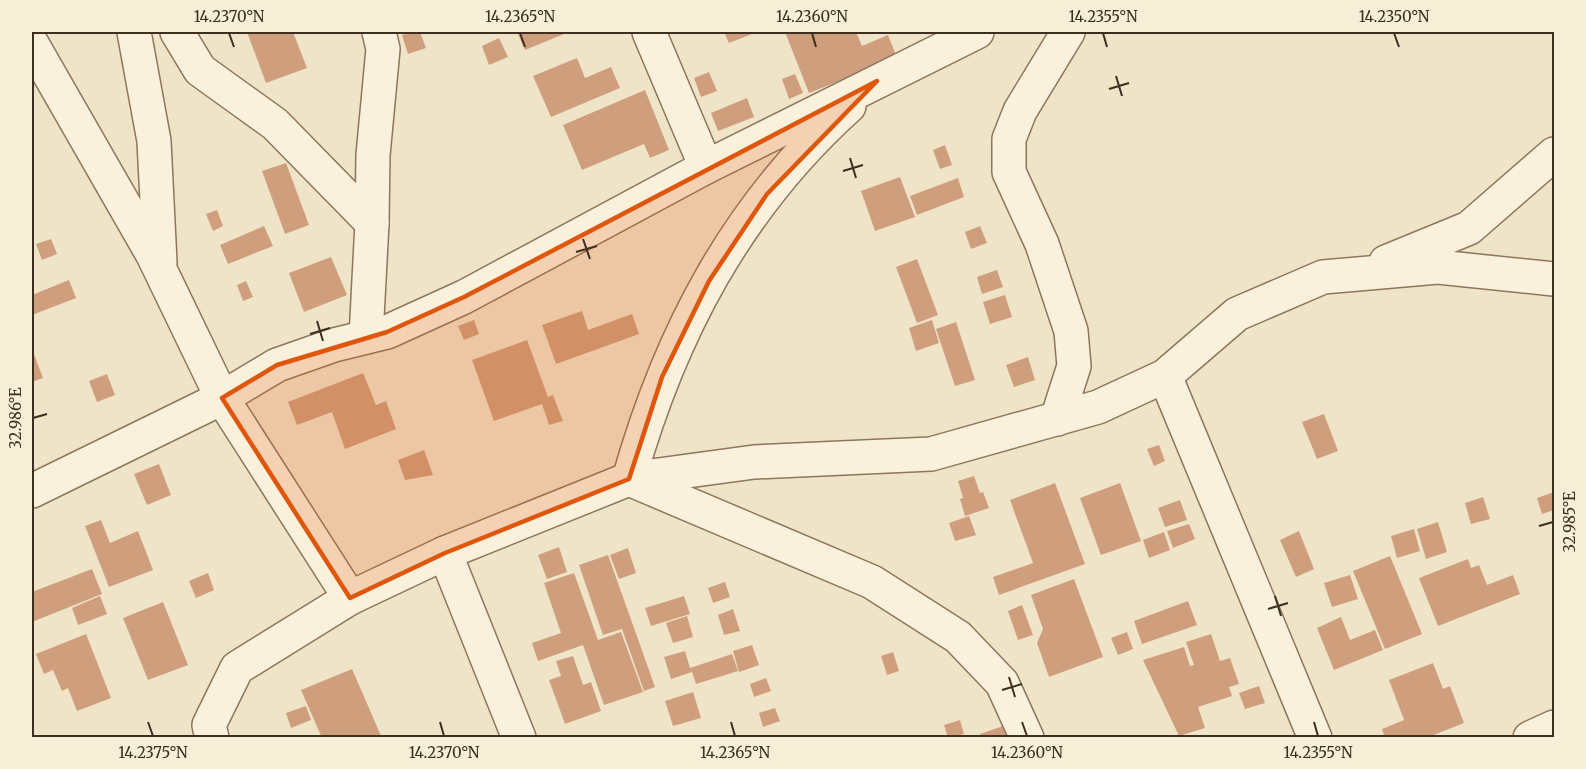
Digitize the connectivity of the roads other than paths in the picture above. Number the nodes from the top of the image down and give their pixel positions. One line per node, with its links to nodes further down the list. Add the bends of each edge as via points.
1 (134, 32): 12 (street, via 154,141)
2 (177, 32): 11 (street, via 200,70 275,124)
3 (379, 32): 11 (street, via 383,50 373,155)
4 (649, 32): 10 (street)
5 (1068, 32): 18 (street, via 1020,111 1009,140 1009,172 1042,244 1071,331 1074,366)
6 (964, 36): 8 (street)
7 (32, 44): 12 (street)
8 (877, 81): 10 (street); 19 (street, via 808,147 736,236 684,328 662,377)
9 (1554, 154): 13 (street, via 1469,228 1394,260)
10 (706, 167): 15 (street, via 464,297 387,332)
11 (372, 223): 15 (street)
12 (160, 269): 17 (street)
13 (1323, 277): 14 (street, via 1438,267); 16 (street, via 1238,314)
14 (1554, 279)
15 (366, 337): 17 (street, via 277,365)
16 (1165, 376): 18 (street, via 1098,407); 27 (street)
17 (222, 398): 20 (street); 22 (street)
18 (1057, 418): 19 (street, via 931,454 754,462)
19 (629, 479): 21 (street); 26 (street, via 872,582 958,637 1002,683)
20 (32, 491)
21 (445, 553): 22 (street); 25 (street)
22 (350, 598): 24 (street, via 237,668 209,725)
23 (1554, 728): 28 (street)
24 (212, 738)
25 (519, 738)
26 (1027, 738)
27 (1315, 738)
28 (1530, 738)

